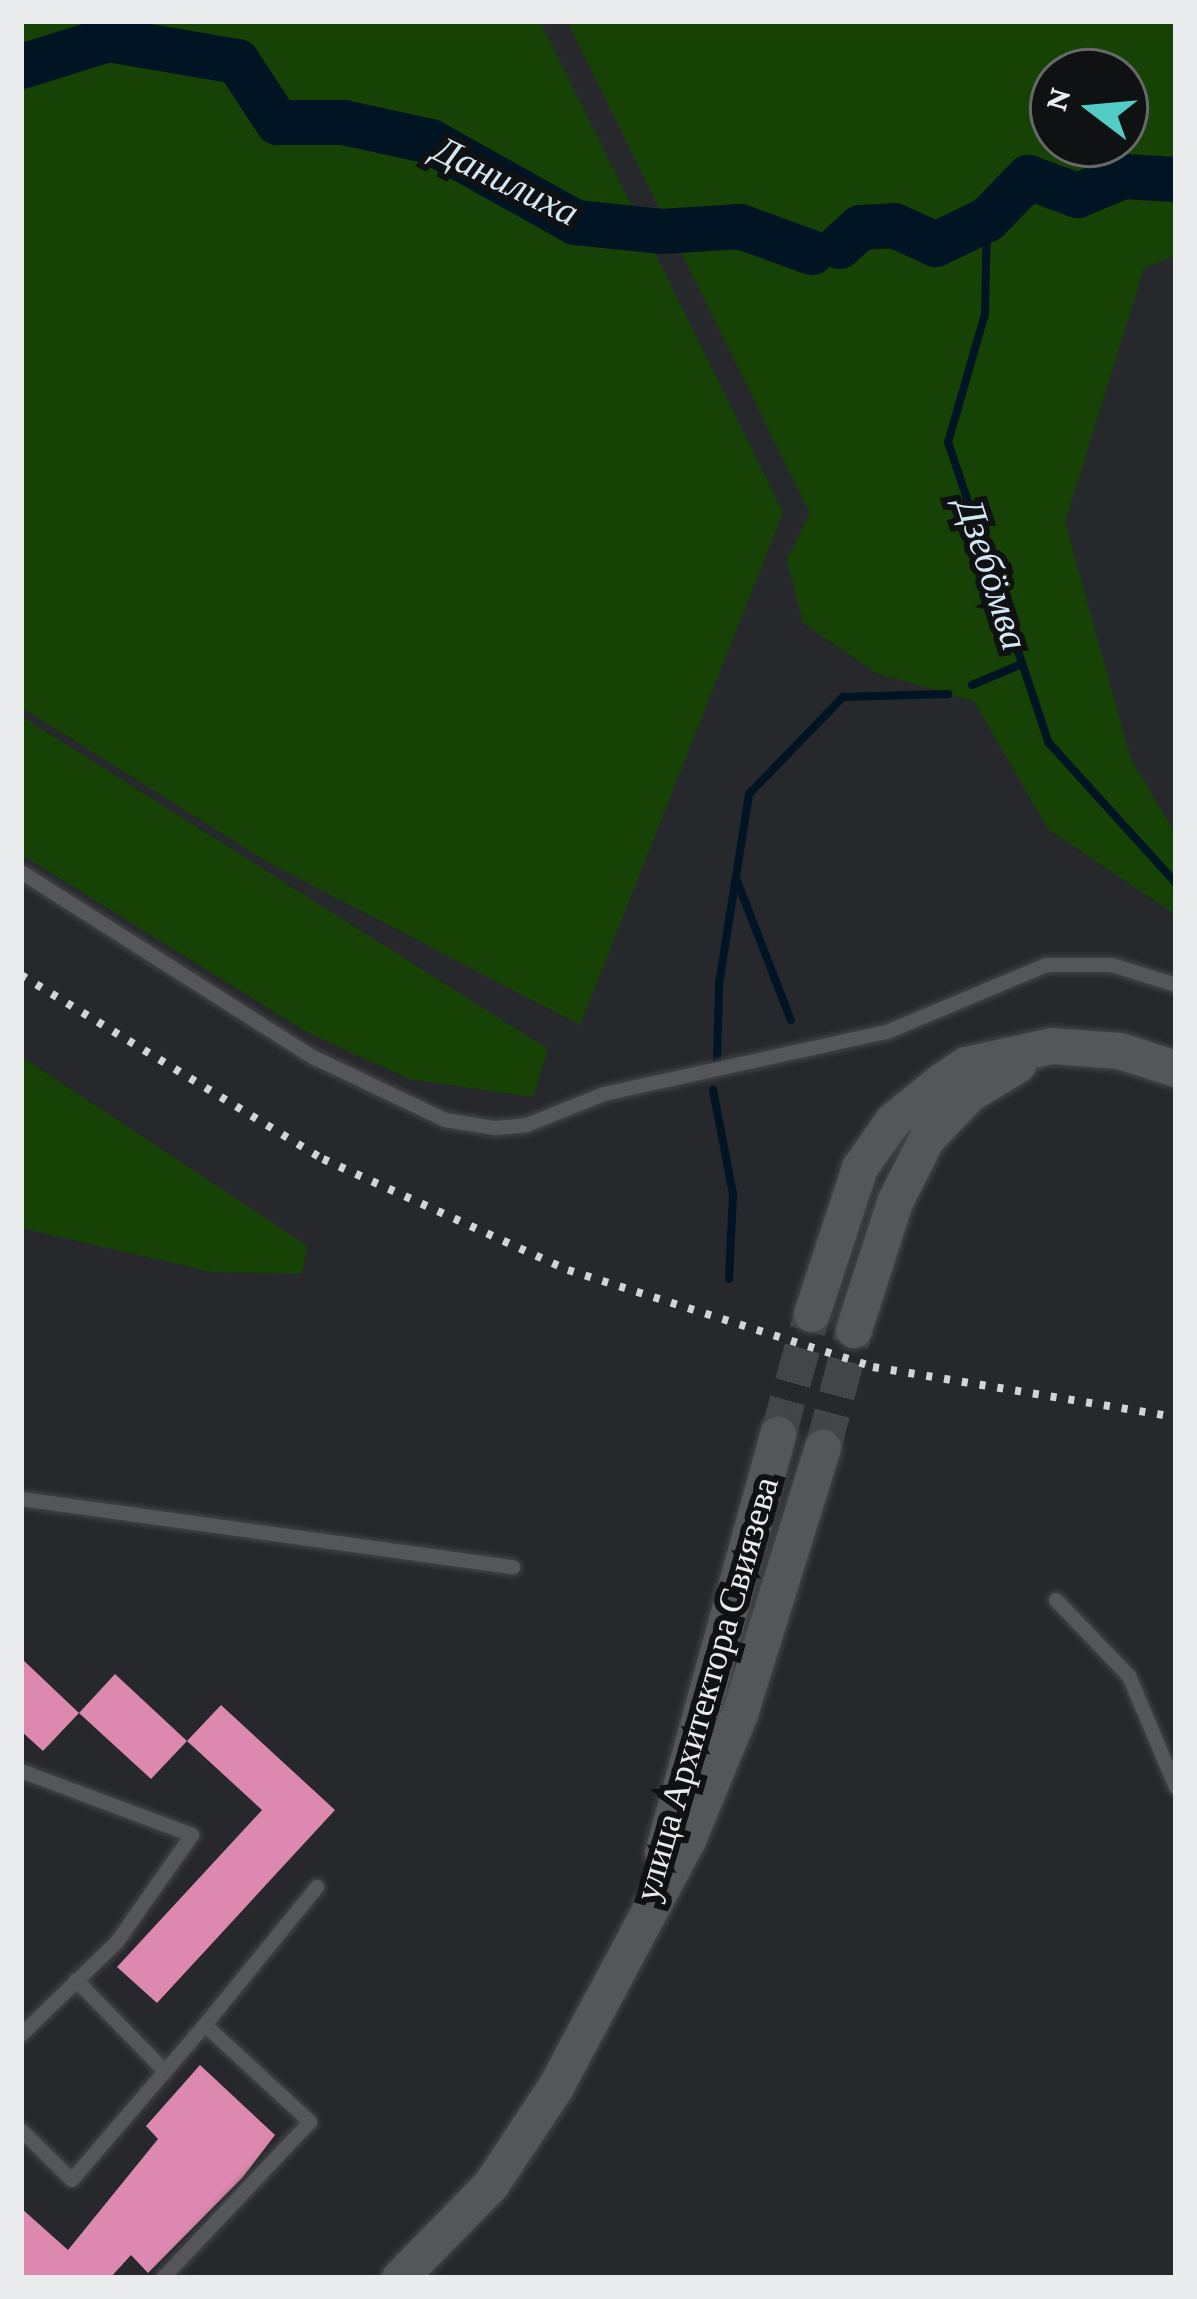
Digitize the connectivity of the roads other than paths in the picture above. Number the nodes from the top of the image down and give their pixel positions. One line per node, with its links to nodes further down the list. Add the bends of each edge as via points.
1 (21, 872): 2 (lane, via 313,1058 445,1120 495,1128 527,1125 604,1094 887,1032 1046,965 1112,965)
2 (1176, 986)
3 (1085, 1047): 4 (main road); 5 (main road, via 1022,1050 966,1065 892,1121 848,1192); 6 (main road, via 998,1074 945,1116 895,1202)
4 (1176, 1069)
5 (812, 1313)
6 (854, 1330)
7 (778, 1435): 15 (main road, улица Архитектора Свиязева)
8 (823, 1448): 15 (main road, улица Архитектора Свиязева, via 740,1714)
9 (21, 1499): 10 (lane)
10 (513, 1568)
11 (1056, 1600): 13 (lane, via 1129,1676)
12 (21, 1771): 16 (lane, via 192,1835 117,1942)
13 (1176, 1787)
14 (317, 1886): 17 (lane)
15 (635, 1943): 22 (main road, улица Архитектора Свиязева, via 490,2185)
16 (76, 1980): 18 (lane); 19 (lane)
17 (205, 2025): 19 (lane); 21 (lane, via 310,2122)
18 (21, 2035)
19 (162, 2068): 20 (lane, via 72,2180)
20 (21, 2131)
21 (163, 2278)
22 (400, 2278)

